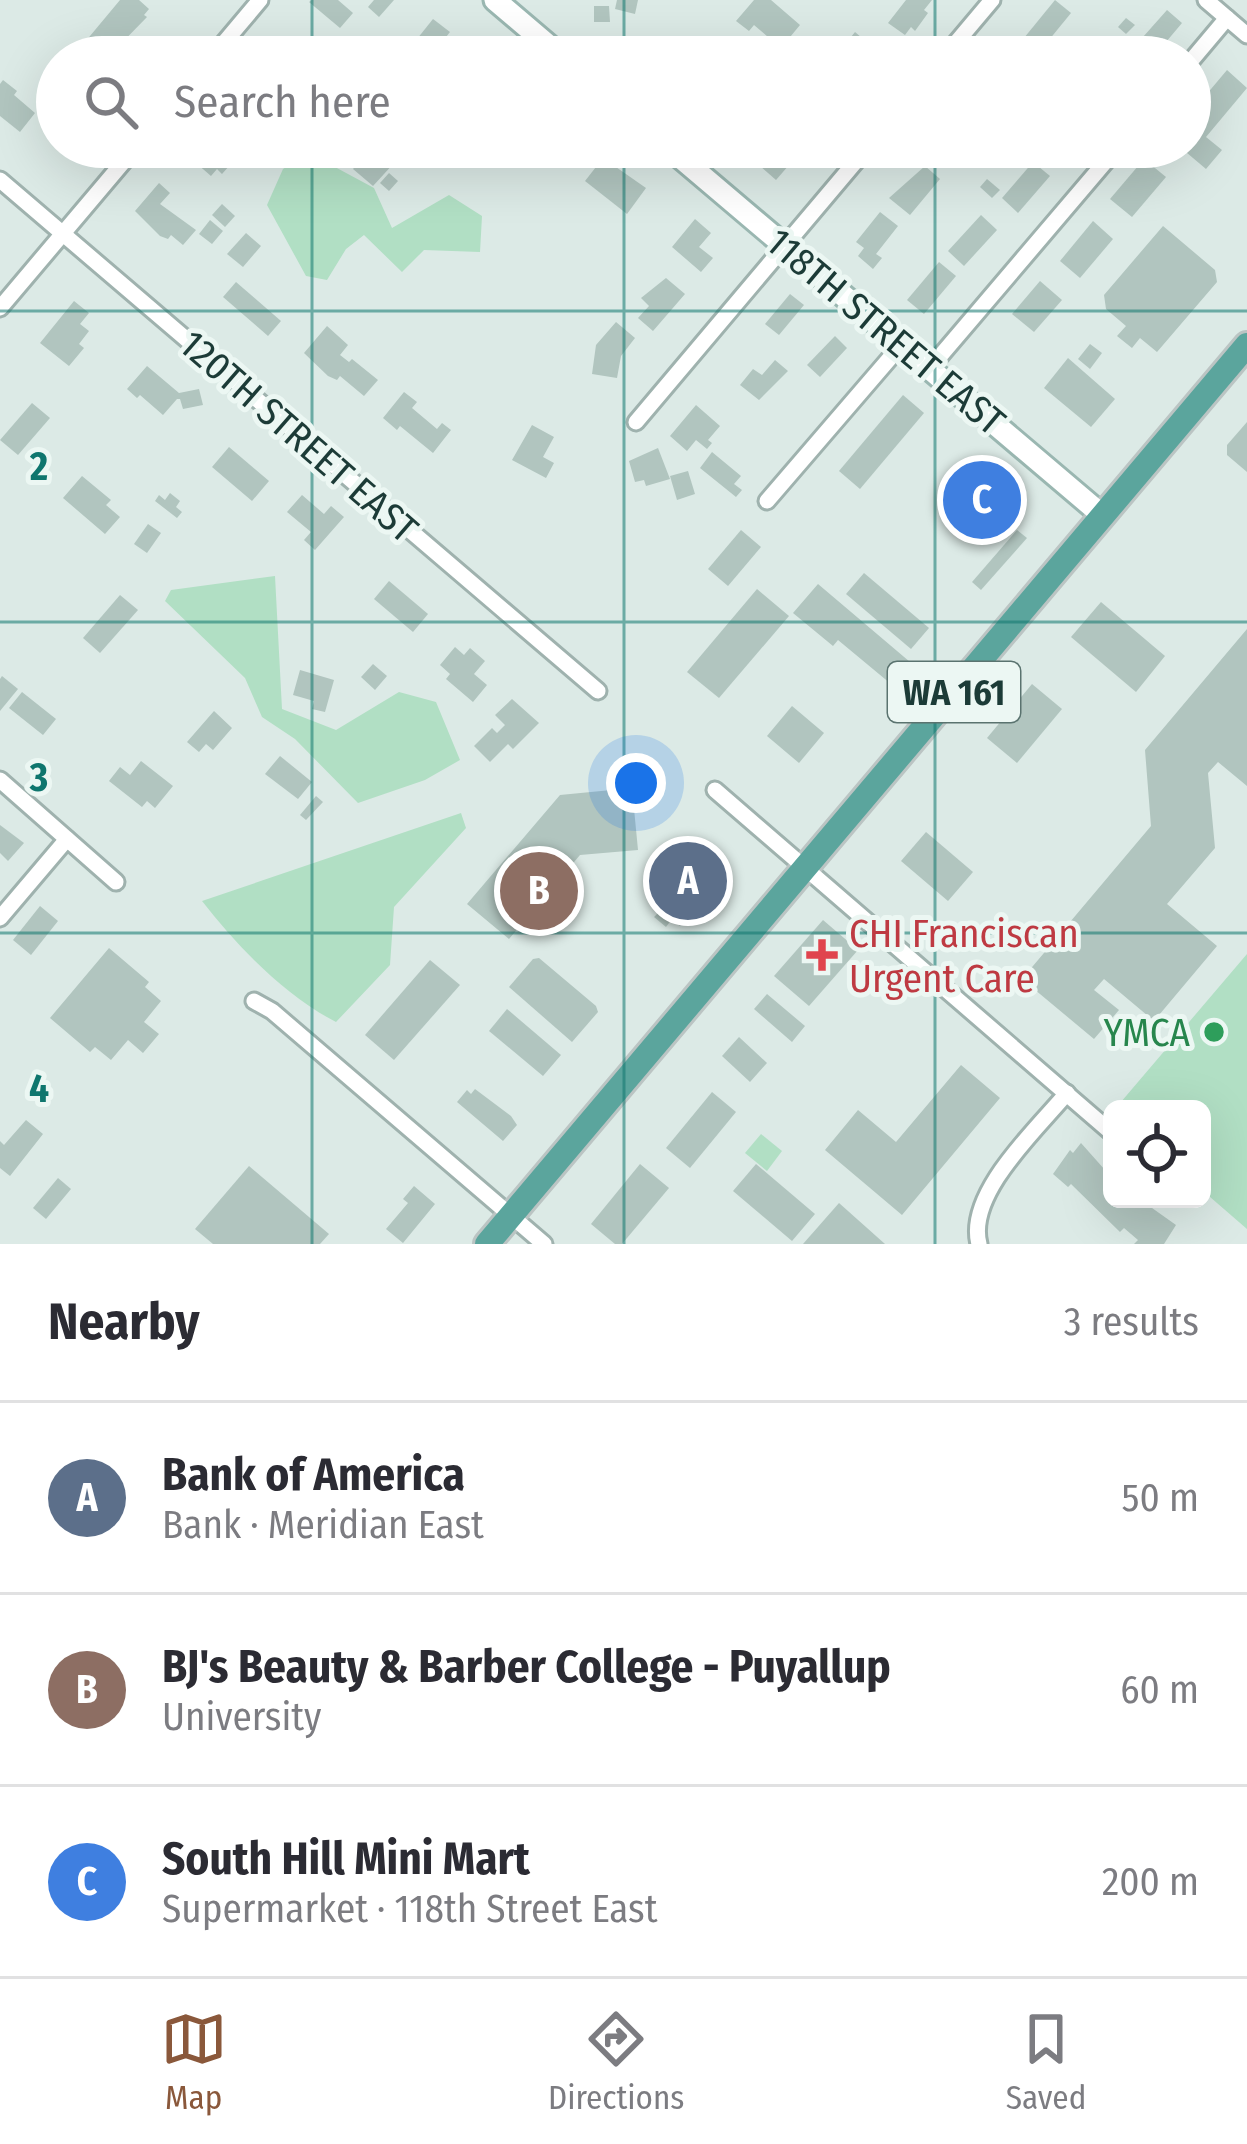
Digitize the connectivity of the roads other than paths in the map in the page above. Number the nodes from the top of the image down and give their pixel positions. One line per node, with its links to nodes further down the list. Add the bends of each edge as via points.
1 (260, 0): 7 (street)
2 (495, 0): 8 (street)
3 (992, 0): 9 (street)
4 (1206, 0): 5 (street)
5 (1228, 18): 6 (street); 10 (street)
6 (1247, 35)
7 (230, 36)
8 (537, 36)
9 (962, 36)
10 (1211, 38)
11 (118, 168): 16 (street)
12 (693, 168): 17 (street, 118TH STREET EAST)
13 (850, 168): 17 (street)
14 (1100, 168): 21 (street)
15 (0, 180): 16 (street, 120TH STREET EAST)
16 (62, 233): 18 (street); 25 (street, 120TH STREET EAST)
17 (785, 245): 19 (street, 118TH STREET EAST); 22 (street)
18 (0, 308)
19 (902, 344): 21 (street, 118TH STREET EAST); 23 (street)
20 (1247, 345): 24 (main road, WA 161)
21 (930, 368): 24 (street, 118TH STREET EAST)
22 (635, 422)
23 (767, 501)
24 (1102, 515): 29 (main road, WA 161)
25 (598, 691)
26 (0, 780): 28 (street)
27 (715, 790): 29 (street)
28 (67, 839): 30 (street); 31 (street)
29 (805, 868): 33 (street); 35 (main road, WA 161)
30 (116, 882)
31 (0, 918)
32 (254, 1001): 35 (street)
33 (1066, 1093): 34 (street); 38 (street, via 986,1193)
34 (1103, 1124)
35 (511, 1215): 36 (main road, WA 161); 37 (street)
36 (487, 1244)
37 (544, 1244)
38 (979, 1244)

